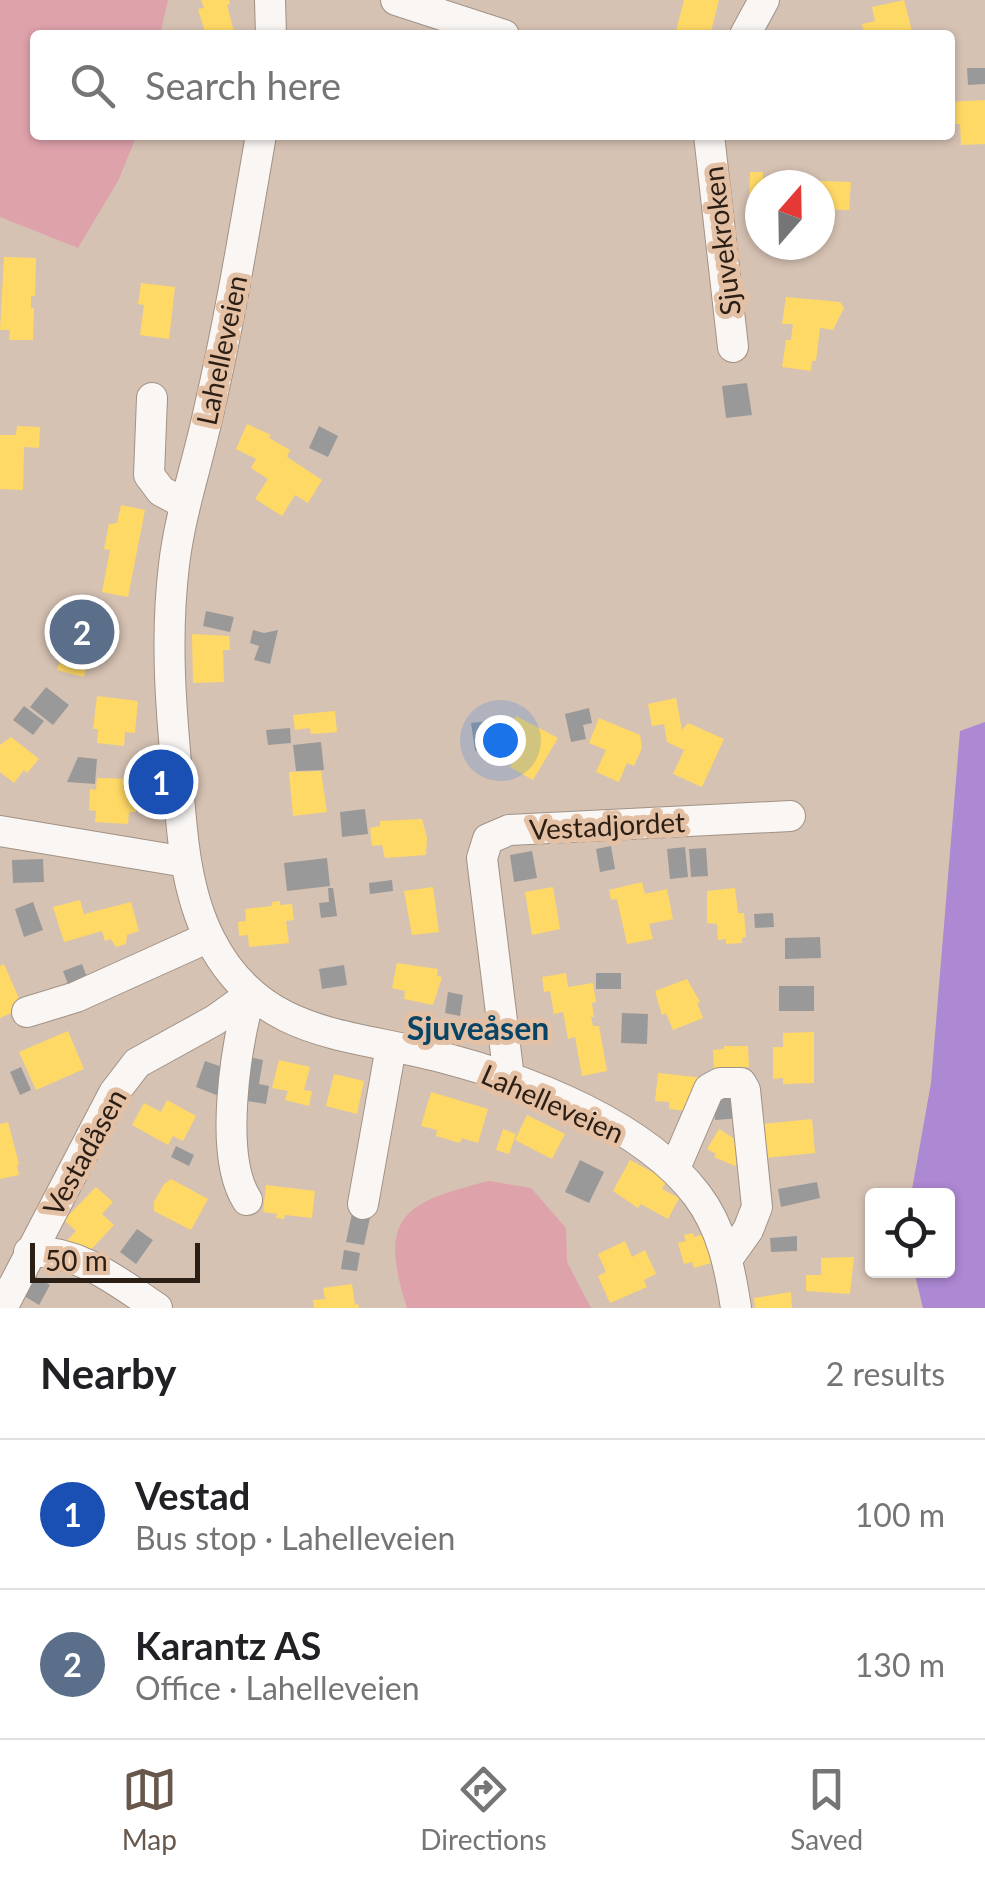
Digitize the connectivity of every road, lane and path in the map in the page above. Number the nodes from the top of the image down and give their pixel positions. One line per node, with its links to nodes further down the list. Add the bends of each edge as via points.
1 (270, 0): 4 (street)
2 (396, 0): 5 (street)
3 (764, 0): 6 (street)
4 (271, 30)
5 (489, 30)
6 (748, 30)
7 (260, 140): 11 (street, Lahelleveien, via 229,320)
8 (710, 140): 9 (street, Sjuvekroken)
9 (733, 348)
10 (152, 398): 11 (street, via 149,474 161,491)
11 (185, 504): 14 (street, Lahelleveien, via 169,614 169,682)
12 (790, 816): 19 (street, Vestadjordet, via 509,830 488,839 482,858)
13 (0, 832): 14 (street)
14 (186, 862): 15 (street, Lahelleveien)
15 (209, 937): 16 (street, Lahelleveien); 17 (street, via 76,998)
16 (250, 995): 18 (street, Lahelleveien, via 276,1014); 21 (street, via 231,1146); 23 (street, Vestadåsen, via 137,1063 114,1092)
17 (27, 1012)
18 (391, 1047): 19 (street, Lahelleveien); 22 (street)
19 (510, 1078): 20 (street, Lahelleveien, via 598,1118)
20 (674, 1168): 24 (street, Lahelleveien, via 699,1197); 24 (street, via 711,1086 741,1083 757,1207)
21 (247, 1200)
22 (363, 1204)
23 (29, 1252): 25 (street, Vestadåsen); 26 (street, via 92,1265)
24 (728, 1258): 27 (street, Lahelleveien)
25 (2, 1308)
26 (157, 1308)
27 (736, 1308)

